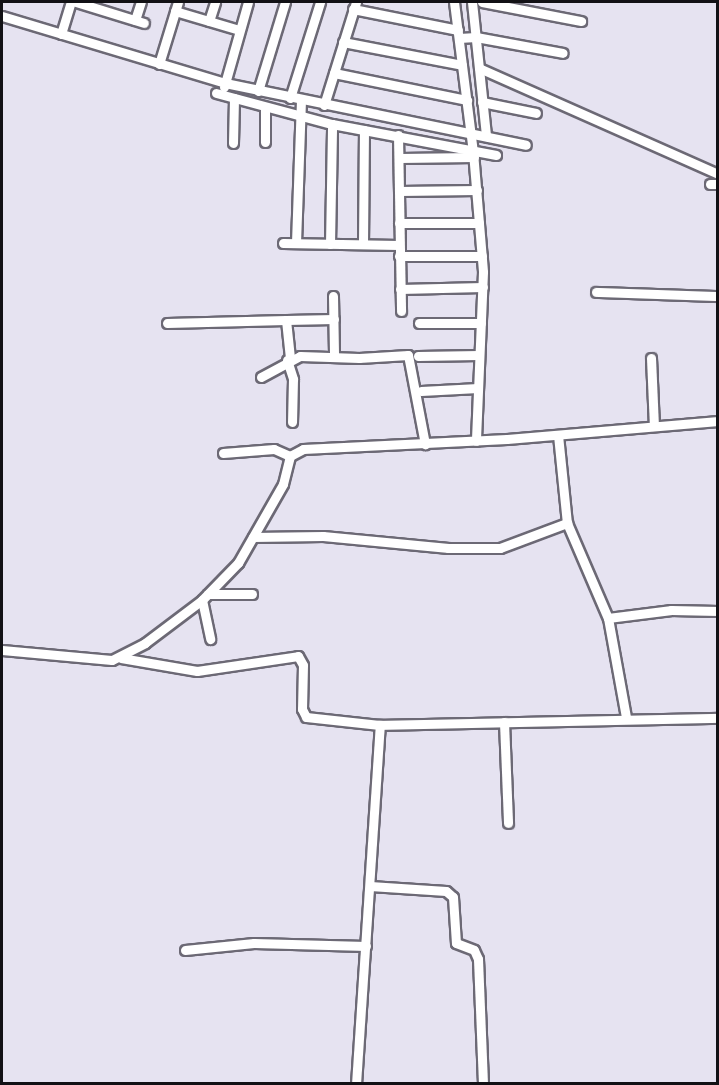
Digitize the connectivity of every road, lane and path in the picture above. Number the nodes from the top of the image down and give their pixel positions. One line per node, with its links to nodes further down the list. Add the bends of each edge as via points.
1 (71, 2): 18 (street)
2 (76, 2): 12 (street)
3 (141, 2): 12 (street, via 140,22)
4 (215, 2): 15 (street)
5 (248, 2): 17 (street)
6 (285, 2): 28 (street)
7 (320, 2): 30 (street)
8 (454, 2): 19 (street)
9 (472, 2): 20 (street)
10 (482, 2): 16 (street)
11 (354, 5): 19 (street); 21 (street)
12 (106, 6)
13 (176, 6): 15 (street); 23 (street)
14 (2, 16): 18 (street)
15 (209, 21): 17 (street)
16 (581, 21)
17 (239, 30): 27 (street)
18 (61, 34): 23 (street)
19 (458, 34): 20 (street); 24 (street)
20 (476, 37): 22 (street); 25 (street)
21 (343, 42): 24 (street); 26 (street)
22 (563, 53)
23 (159, 64): 27 (street)
24 (462, 65): 32 (street)
25 (479, 68): 33 (street); 49 (street)
26 (334, 73): 32 (street); 34 (street)
27 (225, 83): 28 (street); 29 (street, via 220,94)
28 (258, 91): 30 (street)
29 (234, 98): 35 (street); 43 (street)
30 (290, 98): 31 (street)
31 (301, 100): 34 (street); 37 (street)
32 (467, 100): 40 (street)
33 (482, 102): 36 (street); 42 (street)
34 (324, 105): 40 (street)
35 (265, 107): 37 (street); 44 (street)
36 (537, 113)
37 (299, 116): 38 (street); 55 (street)
38 (332, 124): 39 (street); 56 (street)
39 (364, 129): 41 (street); 57 (street)
40 (471, 133): 42 (street); 46 (street)
41 (398, 135): 46 (street); 48 (street)
42 (486, 136): 45 (street)
43 (233, 142)
44 (266, 142)
45 (526, 144)
46 (474, 154): 47 (street); 48 (street); 50 (street)
47 (496, 155)
48 (400, 158): 51 (street)
49 (717, 174)
50 (477, 190): 51 (street); 53 (street)
51 (399, 191): 52 (street)
52 (399, 223): 53 (street); 58 (street)
53 (479, 223): 60 (street)
54 (283, 243): 55 (street)
55 (296, 243): 56 (street)
56 (330, 244): 57 (street)
57 (363, 244): 58 (street)
58 (399, 244): 59 (street)
59 (399, 256): 60 (street); 62 (street)
60 (482, 256): 61 (street)
61 (483, 287): 62 (street); 70 (street)
62 (400, 289): 66 (street)
63 (596, 292): 65 (street)
64 (333, 296): 67 (street)
65 (717, 296)
66 (401, 311)
67 (334, 319): 68 (street); 73 (street)
68 (286, 320): 71 (street); 76 (street)
69 (419, 322): 70 (street)
70 (481, 322): 72 (street)
71 (167, 323)
72 (479, 355): 74 (street); 78 (street)
73 (334, 356): 76 (street); 85 (street, via 408,354)
74 (418, 356)
75 (651, 358): 82 (street)
76 (289, 360): 77 (street); 81 (street, via 294,385)
77 (261, 377)
78 (478, 388): 79 (street); 84 (street)
79 (421, 391)
80 (717, 421): 82 (street)
81 (292, 422)
82 (654, 426): 83 (street)
83 (558, 435): 84 (street); 88 (street)
84 (476, 441): 85 (street)
85 (425, 444): 87 (street, via 303,449)
86 (223, 453): 87 (street, via 274,450)
87 (290, 456): 89 (street, via 283,484)
88 (567, 523): 89 (street, via 500,548 448,548 322,536); 93 (street)
89 (253, 537): 91 (street, via 238,563)
90 (252, 594): 91 (street)
91 (205, 597): 94 (street); 96 (street)
92 (717, 611): 93 (street, via 671,610)
93 (608, 618): 97 (street)
94 (210, 639)
95 (2, 650): 96 (street, via 75,658)
96 (121, 658): 100 (street, via 197,671 298,656 303,665 302,709 306,717)
97 (626, 717): 98 (street); 99 (street)
98 (717, 718)
99 (504, 722): 100 (street); 101 (street)
100 (380, 725): 102 (street)
101 (508, 823)
102 (370, 886): 103 (street); 106 (street, via 446,891 453,897 456,943 474,950 478,959)
103 (366, 946): 104 (street, via 254,943); 105 (street)
104 (185, 950)
105 (356, 1083)
106 (483, 1083)

